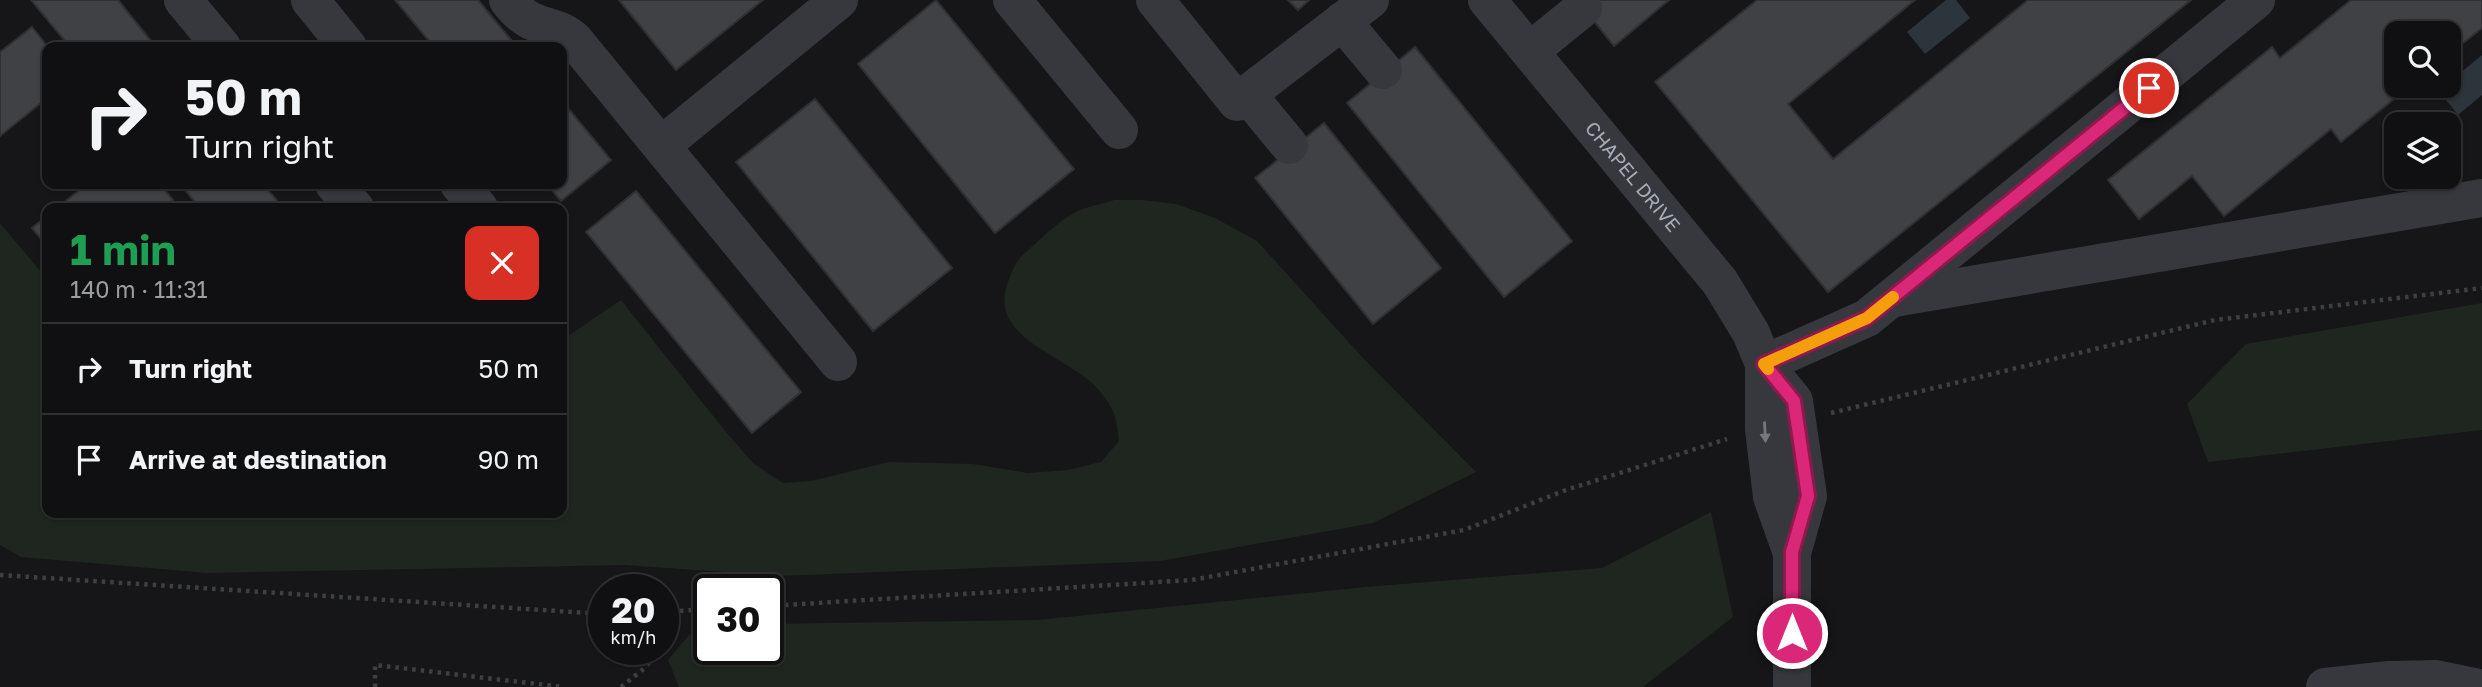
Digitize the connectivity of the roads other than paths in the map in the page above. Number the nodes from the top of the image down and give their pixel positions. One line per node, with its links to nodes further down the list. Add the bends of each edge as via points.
1 (183, 0): 11 (street)
2 (310, 0): 12 (street)
3 (508, 0): 17 (street, via 524,17 558,29 575,41)
4 (839, 0): 17 (street)
5 (1012, 0): 16 (street)
6 (1155, 0): 15 (street, via 1237,102)
7 (1487, 0): 13 (street, CHAPEL DRIVE)
8 (2256, 0): 24 (street)
9 (1583, 8): 13 (street)
10 (1356, 11): 14 (street); 15 (street)
11 (218, 42)
12 (344, 42)
13 (1530, 51): 26 (street, CHAPEL DRIVE, via 1720,282)
14 (1383, 70)
15 (1247, 94): 18 (street)
16 (1119, 130)
17 (662, 145): 25 (street)
18 (1290, 145)
19 (338, 189): 22 (street)
20 (463, 189): 23 (street)
21 (2482, 198): 24 (street)
22 (351, 203)
23 (475, 203)
24 (1892, 298): 26 (street, via 1867,318)
25 (838, 362)
26 (1764, 364): 27 (street, CHAPEL DRIVE, via 1794,401 1808,496 1792,552)
27 (1792, 687)
28 (2325, 687): 29 (street, via 2436,679)
29 (2475, 687)

